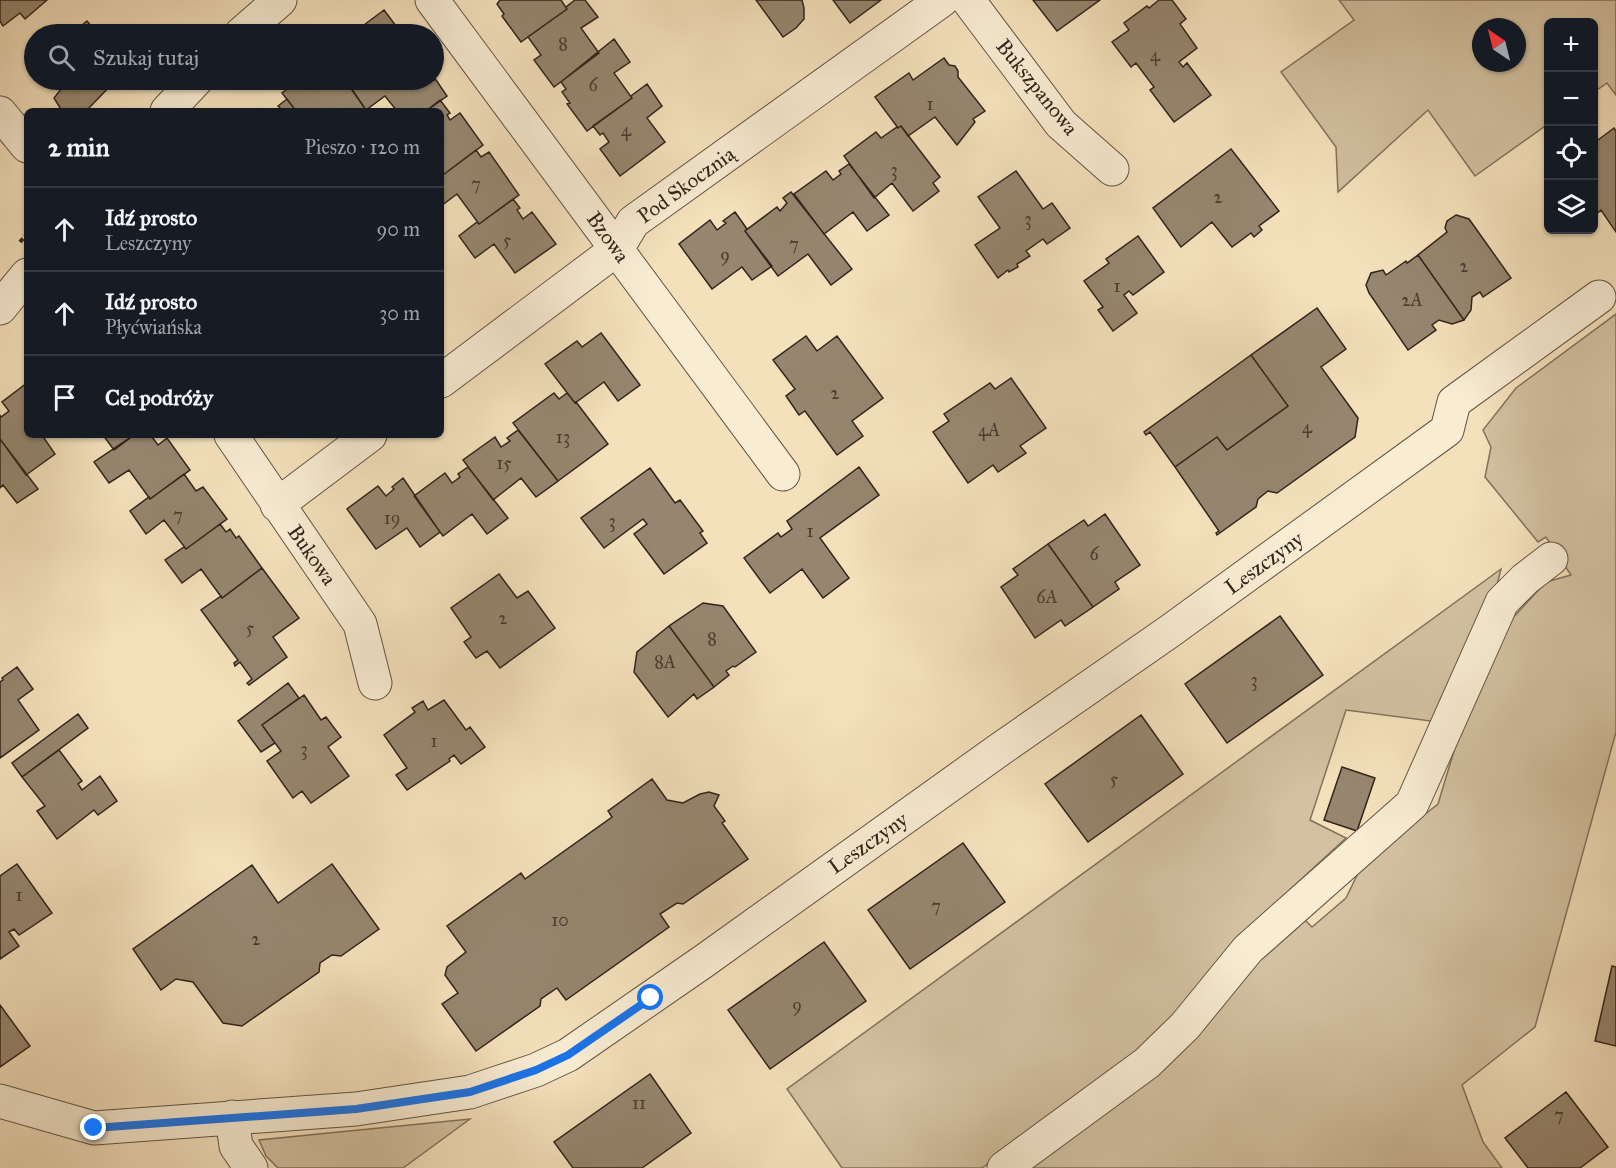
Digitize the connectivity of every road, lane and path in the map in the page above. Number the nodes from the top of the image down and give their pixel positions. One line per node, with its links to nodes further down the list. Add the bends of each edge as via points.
1 (280, 0): 5 (street)
2 (432, 0): 11 (street, Bzowa)
3 (942, 0): 11 (street, Pod Skocznią, via 633,222)
4 (968, 0): 10 (street, Bukszpanowa, via 1061,124)
5 (253, 24)
6 (187, 90): 7 (street)
7 (170, 108)
8 (0, 113): 9 (street)
9 (24, 142)
10 (1112, 169)
11 (616, 249): 15 (street, Pod Skocznią); 18 (street, Bzowa)
12 (24, 279): 14 (street)
13 (1599, 297): 23 (street, Leszczyny, via 1454,402 1447,430 1187,619 568,1055 470,1092 356,1109)
14 (0, 308)
15 (444, 379)
16 (233, 438): 19 (street, Bukowa)
17 (366, 438): 19 (street)
18 (783, 474)
19 (277, 505): 21 (street, Bukowa, via 360,624)
20 (1551, 559): 25 (street, via 1502,602 1412,804 1248,949 1185,1026 1148,1063)
21 (375, 683)
22 (0, 1101): 23 (street, Leszczyny, via 94,1128)
23 (231, 1118): 24 (street, via 236,1146)
24 (251, 1168)
25 (1004, 1168)

